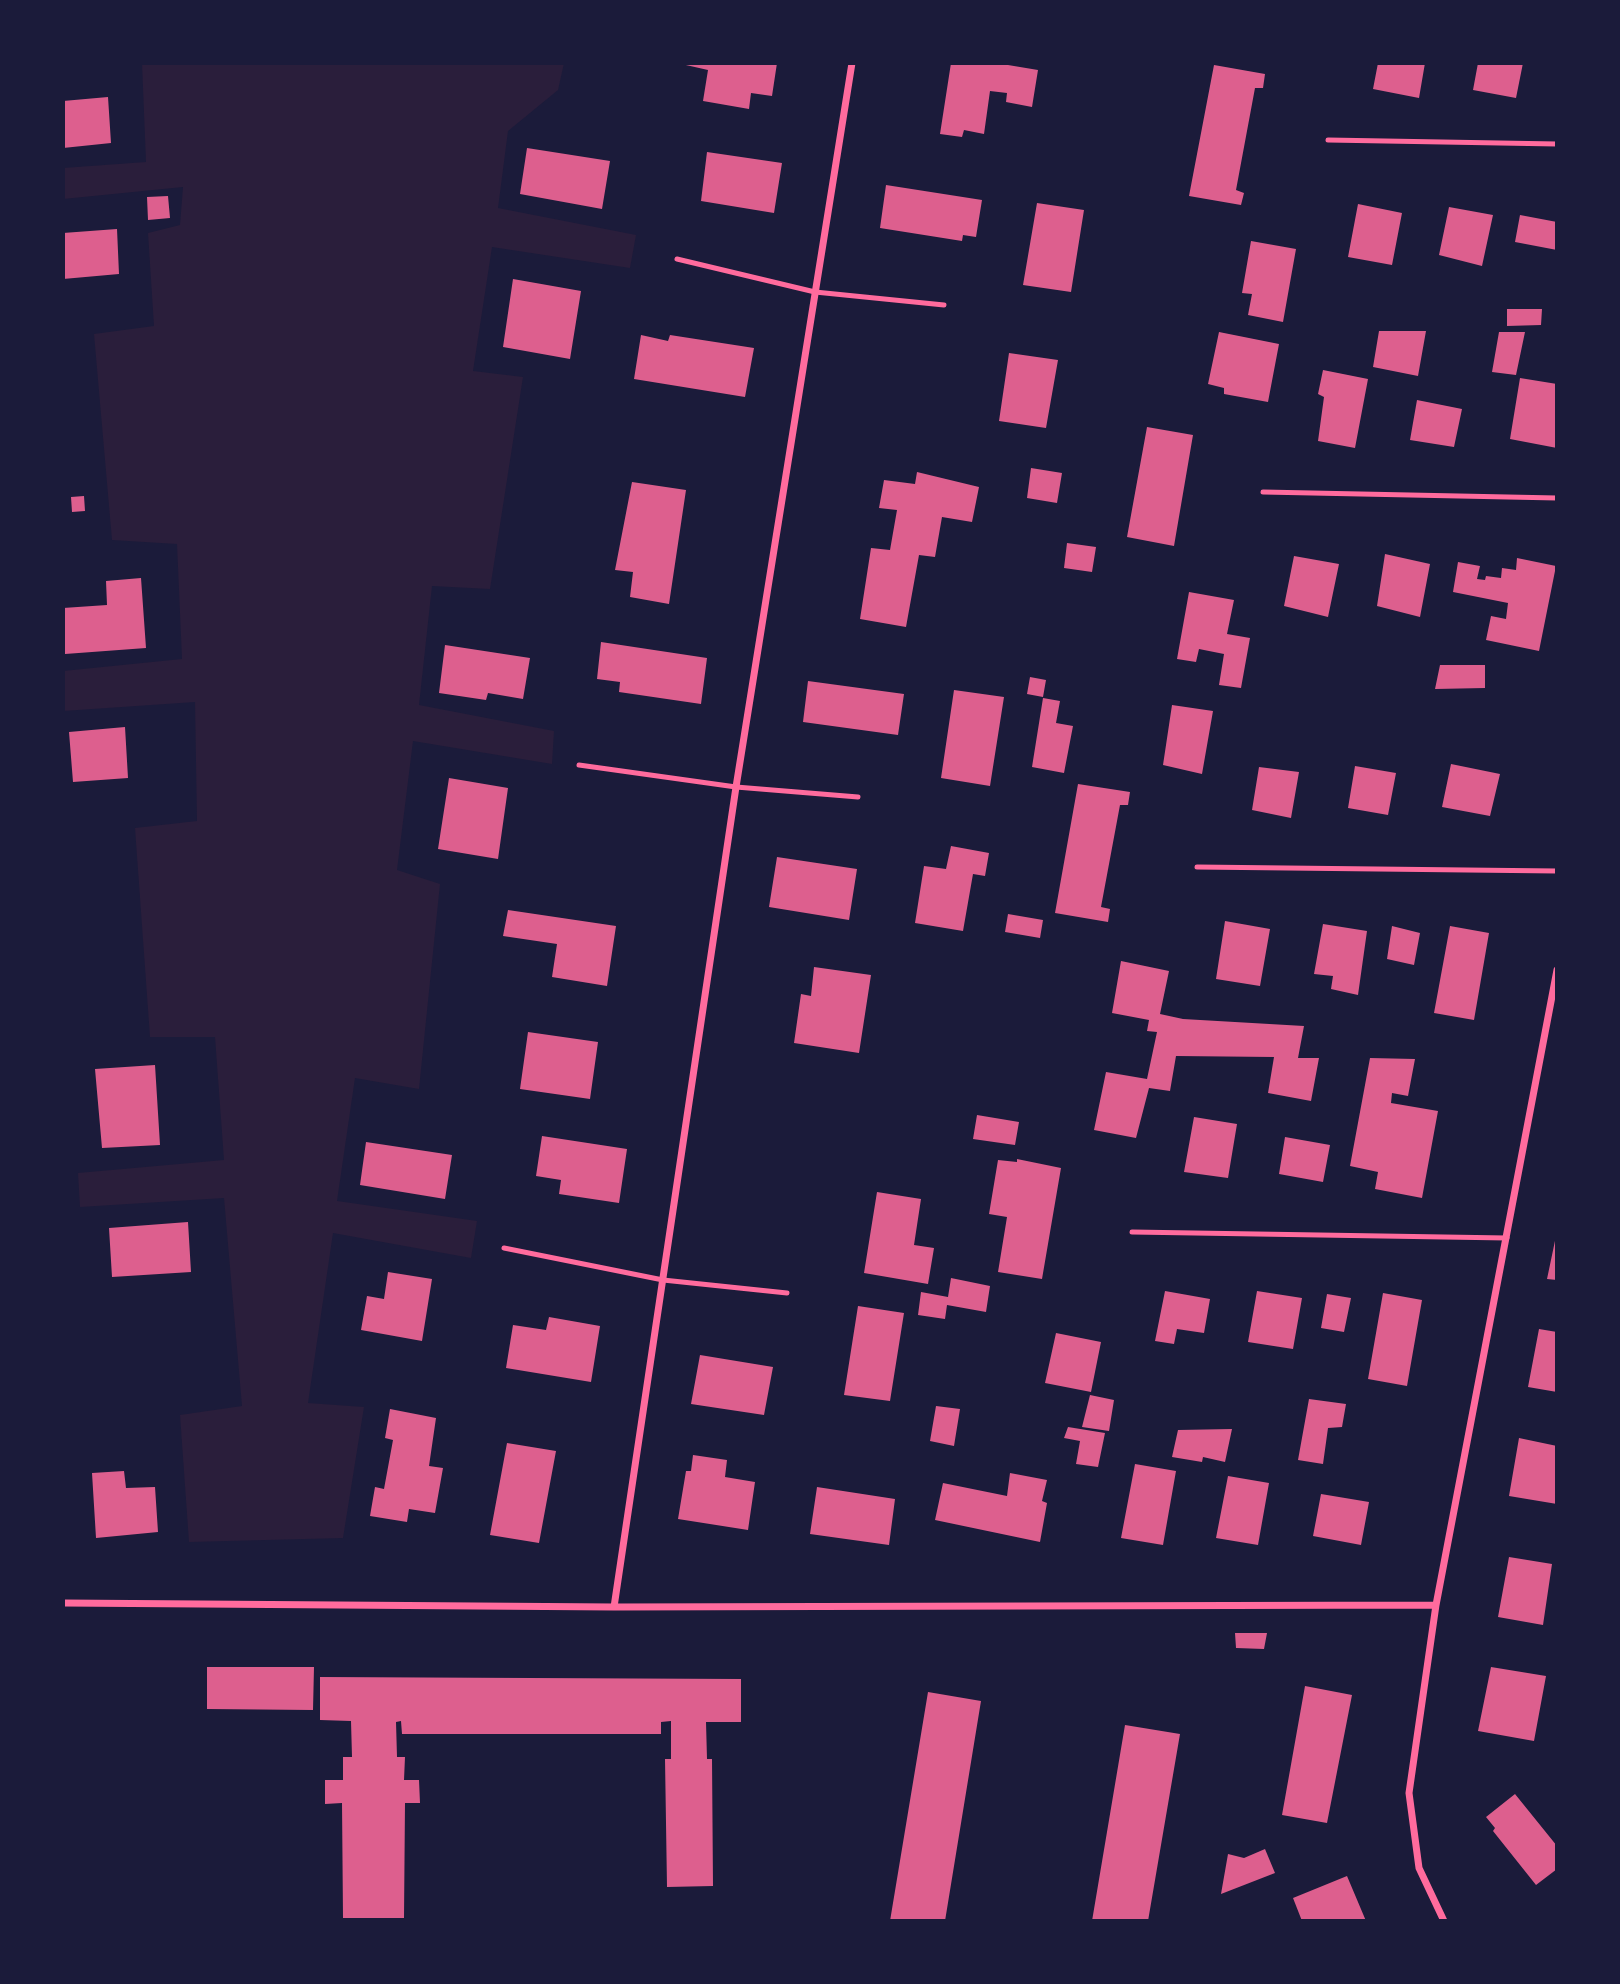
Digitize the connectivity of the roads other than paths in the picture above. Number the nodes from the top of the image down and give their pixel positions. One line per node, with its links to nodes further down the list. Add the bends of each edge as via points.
1 (852, 63): 5 (street)
2 (1328, 140): 3 (lane)
3 (1557, 144)
4 (677, 259): 5 (lane)
5 (815, 292): 6 (lane); 10 (street)
6 (944, 305)
7 (1263, 492): 8 (lane)
8 (1557, 498)
9 (579, 765): 10 (lane)
10 (736, 787): 11 (lane); 18 (street)
11 (858, 797)
12 (1197, 867): 13 (lane)
13 (1557, 871)
14 (1557, 970): 16 (street)
15 (1132, 1232): 16 (lane)
16 (1508, 1238): 21 (street)
17 (504, 1248): 18 (lane)
18 (663, 1280): 19 (lane); 22 (street)
19 (787, 1293)
20 (63, 1603): 22 (street)
21 (1436, 1605): 22 (street); 23 (street, via 1409,1793 1419,1868)
22 (614, 1607)
23 (1444, 1921)

